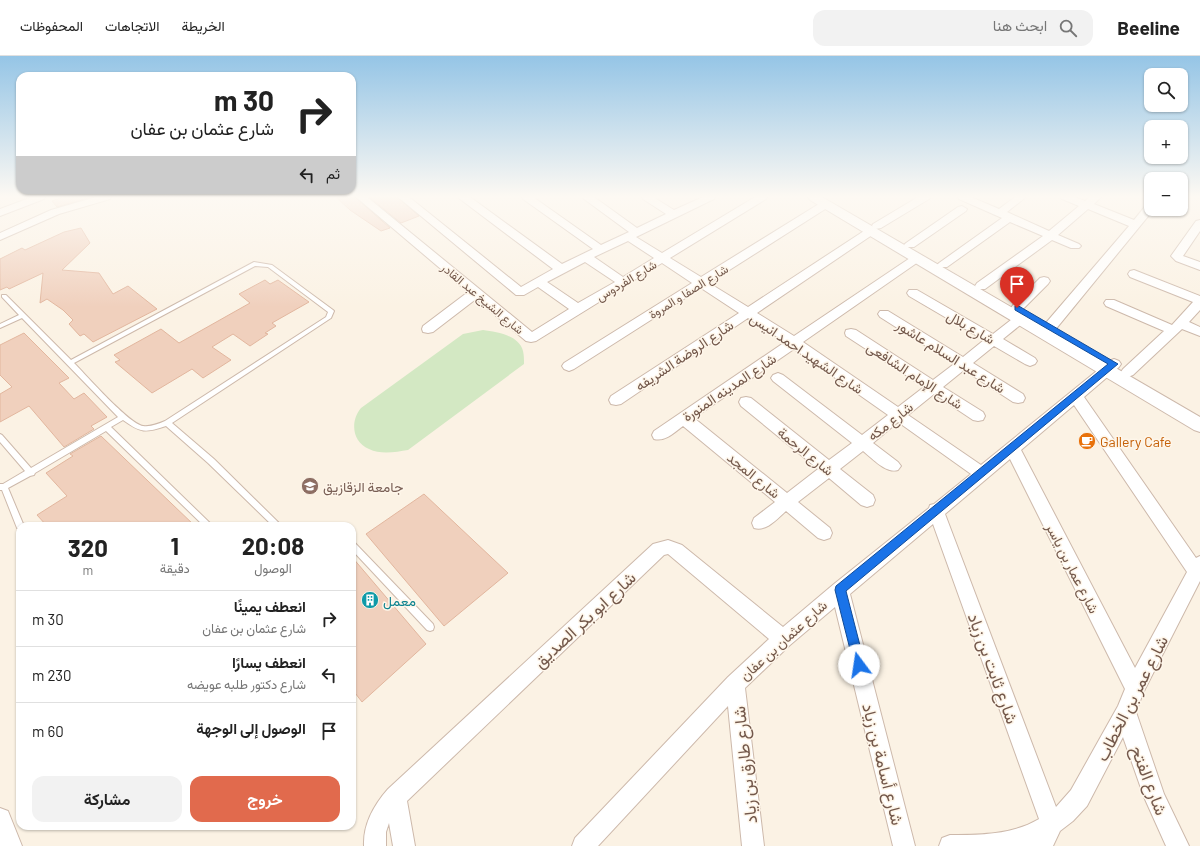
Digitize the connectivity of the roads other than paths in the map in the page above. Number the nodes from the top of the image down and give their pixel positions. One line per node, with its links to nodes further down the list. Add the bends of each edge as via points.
1 (406, 234): 31 (street, شارع الشيخ عبد القادر)
2 (448, 234): 27 (street, via 520,292)
3 (514, 234): 24 (street)
4 (578, 234): 18 (street)
5 (702, 234): 20 (street, شارع الفردوس)
6 (775, 234): 29 (street, شارع الصفا و المروة)
7 (865, 234): 37 (street, شارع الروضة الشريفه)
8 (882, 234): 21 (street)
9 (886, 234): 16 (street)
10 (926, 234): 16 (street)
11 (982, 234): 22 (street)
12 (1126, 234): 42 (street)
13 (1195, 234): 23 (street, via 1178,256)
14 (633, 235): 18 (street); 20 (street, شارع الشهيد احمد انيس)
15 (1050, 235): 17 (street); 30 (street)
16 (910, 245): 22 (street)
17 (1075, 246)
18 (601, 250): 19 (street)
19 (586, 256): 24 (street); 28 (street)
20 (662, 258): 28 (street, شارع الفردوس); 29 (street, شارع الشهيد احمد انيس)
21 (917, 258): 39 (street); 49 (street, شارع المدينه المنورة)
22 (943, 265): 30 (street)
23 (1200, 266)
24 (561, 269): 27 (street)
25 (1134, 274): 34 (street)
26 (1044, 281): 39 (street, شارع مكه)
27 (539, 282): 36 (street)
28 (623, 282): 36 (street, شارع الفردوس)
29 (701, 283): 37 (street, شارع الشهيد احمد انيس); 53 (street, شارع الصفا و المروة)
30 (981, 286): 39 (street)
31 (477, 292): 44 (street); 47 (street, شارع الشيخ عبد القادر)
32 (913, 293): 48 (street, شارع بلال)
33 (4, 296): 40 (lane)
34 (1200, 301): 43 (street, شارع عثمان بن عفان)
35 (1110, 303): 43 (street)
36 (578, 309): 47 (street, شارع الفردوس)
37 (747, 312): 49 (street, شارع الشهيد احمد انيس); 59 (street, شارع الروضة الشريفه)
38 (884, 314): 52 (street, شارع عبد السلام عاشور)
39 (1019, 314): 42 (street); 48 (street, شارع مكه); 54 (street)
40 (23, 315): 41 (lane); 51 (lane)
41 (0, 326)
42 (1050, 326): 54 (street)
43 (1177, 326): 45 (street); 54 (street, شارع عثمان بن عفان)
44 (428, 329)
45 (1200, 332)
46 (851, 333): 56 (street, شارع الإمام الشافعى)
47 (531, 338)
48 (994, 340): 50 (street, شارع بلال); 52 (street, شارع مكه)
49 (794, 342): 62 (street, شارع الشهيد احمد انيس); 65 (street, شارع المدينه المنورة)
50 (1030, 361)
51 (70, 363): 64 (lane); 66 (lane, via 254,264 270,266 330,309 328,318)
52 (963, 364): 56 (street, شارع مكه); 58 (street, شارع عبد السلام عاشور)
53 (569, 366)
54 (1116, 369): 57 (street, شارع عثمان بن عفان); 61 (street); 67 (street)
55 (778, 378): 71 (street)
56 (934, 387): 62 (street, شارع مكه); 63 (street, شارع الإمام الشافعى)
57 (1076, 396): 72 (street, شارع عثمان بن عفان); 87 (street)
58 (1018, 398)
59 (616, 400)
60 (746, 402): 74 (street, شارع الرحمة)
61 (1200, 414)
62 (898, 415): 71 (street, شارع مكه); 76 (street, شارع الشهيد احمد انيس)
63 (978, 416)
64 (123, 417): 66 (lane, via 137,427 145,429); 68 (lane)
65 (684, 418): 69 (street, شارع المدينه المنورة); 79 (street, شارع المجد)
66 (167, 423): 83 (lane, via 211,461)
67 (1200, 426)
68 (106, 427): 75 (lane); 82 (lane)
69 (659, 435)
70 (0, 437): 75 (lane)
71 (862, 443): 73 (street); 74 (street, شارع مكه)
72 (1012, 448): 76 (street, شارع عثمان بن عفان); 92 (street, شارع عمار بن ياسر)
73 (893, 466)
74 (829, 469): 78 (street, شارع الرحمة); 79 (street, شارع مكه)
75 (31, 472): 77 (lane)
76 (982, 473): 80 (street, شارع عثمان بن عفان)
77 (2, 487): 81 (lane)
78 (867, 500)
79 (787, 502): 84 (street, شارع مكه); 85 (street, شارع المجد)
80 (936, 510): 88 (street, شارع عثمان بن عفان); 96 (street, شارع ثابت بن زياد)
81 (18, 522)
82 (205, 522)
83 (274, 522)
84 (760, 523)
85 (824, 533)
86 (356, 548): 89 (lane)
87 (1198, 568): 92 (street, شارع عمر بن الخطاب)
88 (840, 590): 90 (street, شارع عثمان بن عفان); 102 (street, شارع أسامة بن زياد)
89 (430, 626)
90 (783, 639): 91 (street, شارع عثمان بن عفان); 94 (street, شارع ابو بكر الصديق, via 676,550 663,547)
91 (735, 684): 100 (street, شارع عثمان بن عفان); 101 (street, شارع طارق بن زياد)
92 (1135, 688): 93 (street, شارع عمر بن الخطاب)
93 (1126, 712): 96 (street, شارع عمر بن الخطاب, via 1079,798); 105 (street, شارع الفتح, via 1146,776)
94 (396, 797): 98 (street, via 382,813 378,822); 99 (street)
95 (0, 819): 97 (street)
96 (1052, 825): 103 (street, شارع عمر بن الخطاب, via 1004,844); 104 (street, شارع عمر بن الخطاب)
97 (11, 846)
98 (375, 846)
99 (404, 846)
100 (584, 846)
101 (753, 846)
102 (904, 846)
103 (950, 846)
104 (1041, 846)
105 (1178, 846)

